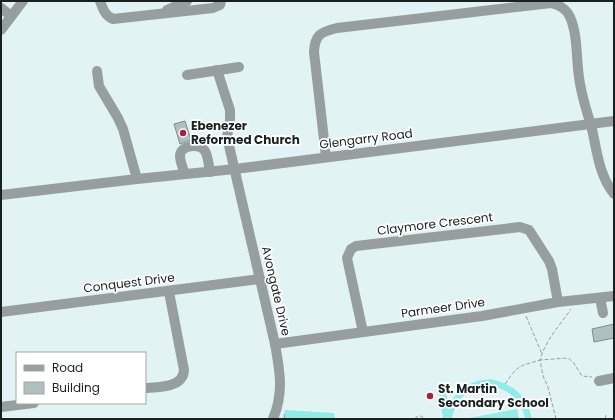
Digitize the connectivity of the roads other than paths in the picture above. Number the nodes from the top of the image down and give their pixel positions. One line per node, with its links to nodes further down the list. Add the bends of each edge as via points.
1 (23, 1): 7 (street)
2 (100, 1): 6 (street, via 104,12 113,19)
3 (187, 1): 6 (street)
4 (221, 1): 6 (street, via 220,5 213,8)
5 (1, 8): 7 (street)
6 (160, 13)
7 (11, 16): 8 (street)
8 (1, 30)
9 (239, 67): 10 (street)
10 (217, 70): 12 (street); 16 (street, Avongate Drive, via 230,110 227,137)
11 (97, 71): 19 (street, via 99,86 123,129)
12 (187, 75)
13 (614, 121): 14 (street, Glengarry Road)
14 (590, 124): 15 (street, Glengarry Road); 15 (street, via 579,79 574,27 564,8 557,4 337,28 328,30 316,39 314,52); 20 (street, via 601,172)
15 (326, 157): 16 (street, Glengarry Road)
16 (235, 169): 17 (street, Glengarry Road); 22 (street, Avongate Drive)
17 (210, 172): 18 (street, Glengarry Road); 18 (street, via 205,151 200,147 190,146 182,150 180,155)
18 (185, 174): 19 (street, Glengarry Road)
19 (136, 179): 21 (street, Glengarry Road)
20 (612, 189)
21 (1, 195)
22 (260, 279): 23 (street, Conquest Drive); 30 (street, Avongate Drive)
23 (169, 292): 27 (street, Conquest Drive); 33 (street, via 183,375 175,383)
24 (614, 296): 25 (street, Parmeer Drive)
25 (600, 298): 26 (street, Parmeer Drive); 28 (street)
26 (558, 302): 29 (street, Parmeer Drive); 29 (street, Claymore Crescent, via 549,261 529,230 520,227 356,246 351,249 347,258)
27 (1, 312)
28 (603, 313)
29 (363, 332): 30 (street, Parmeer Drive)
30 (275, 344): 36 (street, Avongate Drive, via 281,385)
31 (614, 378): 32 (street)
32 (597, 379)
33 (146, 388)
34 (26, 404): 35 (street)
35 (1, 407)
36 (273, 419)

